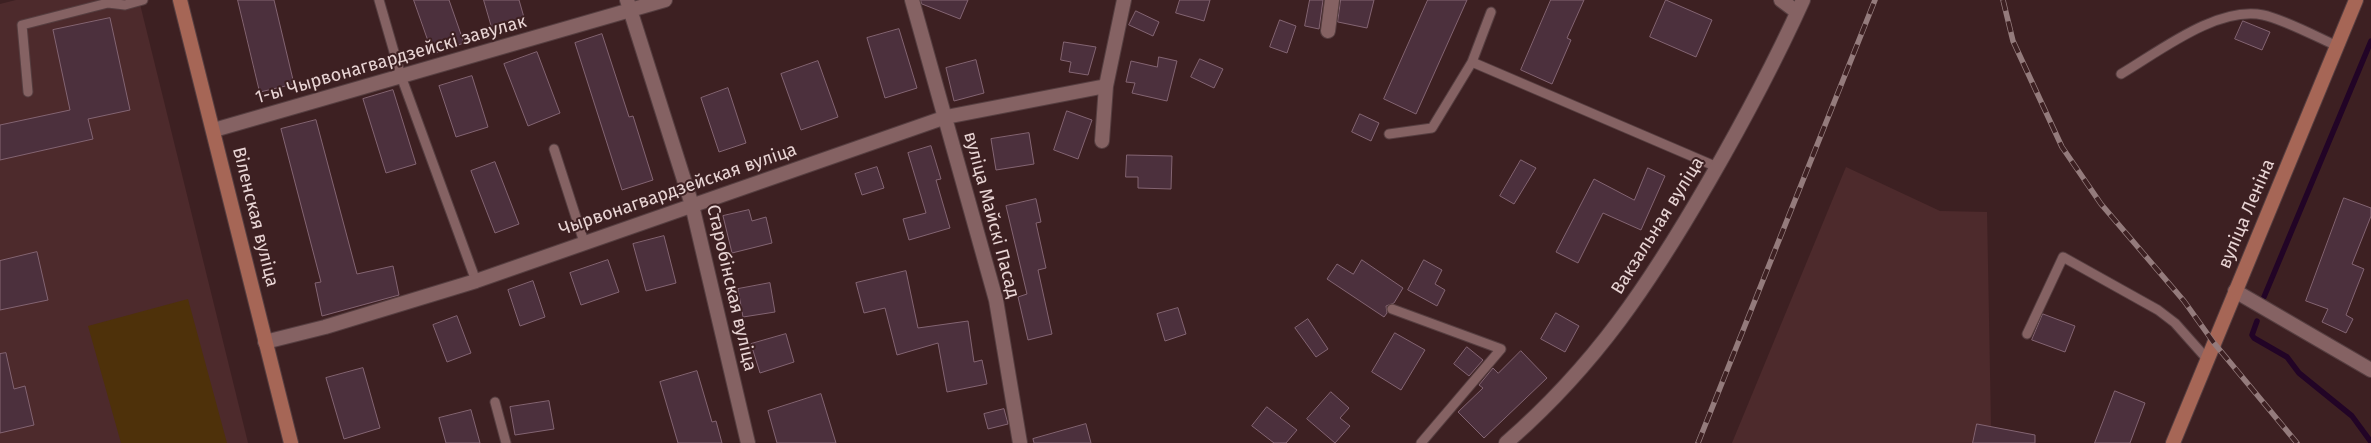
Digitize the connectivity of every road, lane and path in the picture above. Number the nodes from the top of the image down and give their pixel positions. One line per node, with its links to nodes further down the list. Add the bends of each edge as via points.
1 (143, 0): 19 (lane, via 125,5 108,3 22,25)
2 (180, 0): 21 (main road, Віленская вуліца)
3 (379, 0): 17 (lane)
4 (665, 0): 10 (street, 1-ы Чырвонагвардзейскі завулак)
5 (912, 0): 20 (street, вуліца Майскі Пасад)
6 (1124, 0): 18 (street)
7 (1332, 0): 13 (street)
8 (1781, 0): 11 (street)
9 (2356, 0): 14 (main road, вуліца Леніна)
10 (629, 5): 17 (street, 1-ы Чырвонагвардзейскі завулак); 26 (street, Старобінская вуліца)
11 (1800, 6): 25 (street, Вакзальная вуліца, via 1756,98)
12 (1492, 12): 15 (lane)
13 (1328, 31)
14 (2337, 46): 16 (lane, via 2264,16 2243,14 2192,31); 29 (main road, вуліца Леніна)
15 (1472, 62): 22 (lane, via 1432,128); 25 (lane)
16 (2121, 74)
17 (401, 76): 21 (street, 1-ы Чырвонагвардзейскі завулак); 28 (lane)
18 (1106, 86): 20 (street, Чырвонагвардзейская вуліца); 23 (street)
19 (28, 92)
20 (946, 116): 26 (street, Чырвонагвардзейская вуліца); 39 (street, вуліца Майскі Пасад, via 996,300)
21 (214, 130): 32 (main road, Віленская вуліца)
22 (1389, 134)
23 (1102, 141)
24 (554, 149): 27 (lane)
25 (1717, 167): 41 (street, Вакзальная вуліца, via 1667,254 1602,347 1572,381)
26 (692, 205): 27 (street, Чырвонагвардзейская вуліца); 38 (street, Старобінская вуліца)
27 (584, 242): 28 (street, Чырвонагвардзейская вуліца)
28 (476, 281): 32 (street, Чырвонагвардзейская вуліца, via 325,328)
29 (2235, 292): 33 (main road, вуліца Леніна); 34 (street)
30 (1392, 308): 40 (lane, via 1501,349)
31 (2027, 334): 33 (lane, via 2064,257 2158,310 2176,323)
32 (265, 342): 36 (main road, Віленская вуліца)
33 (2207, 360): 42 (main road, вуліца Леніна)
34 (2371, 370)
35 (496, 402): 37 (lane)
36 (292, 443)
37 (506, 443)
38 (748, 443)
39 (1020, 443)
40 (1421, 443)
41 (1506, 443)
42 (2173, 443)

